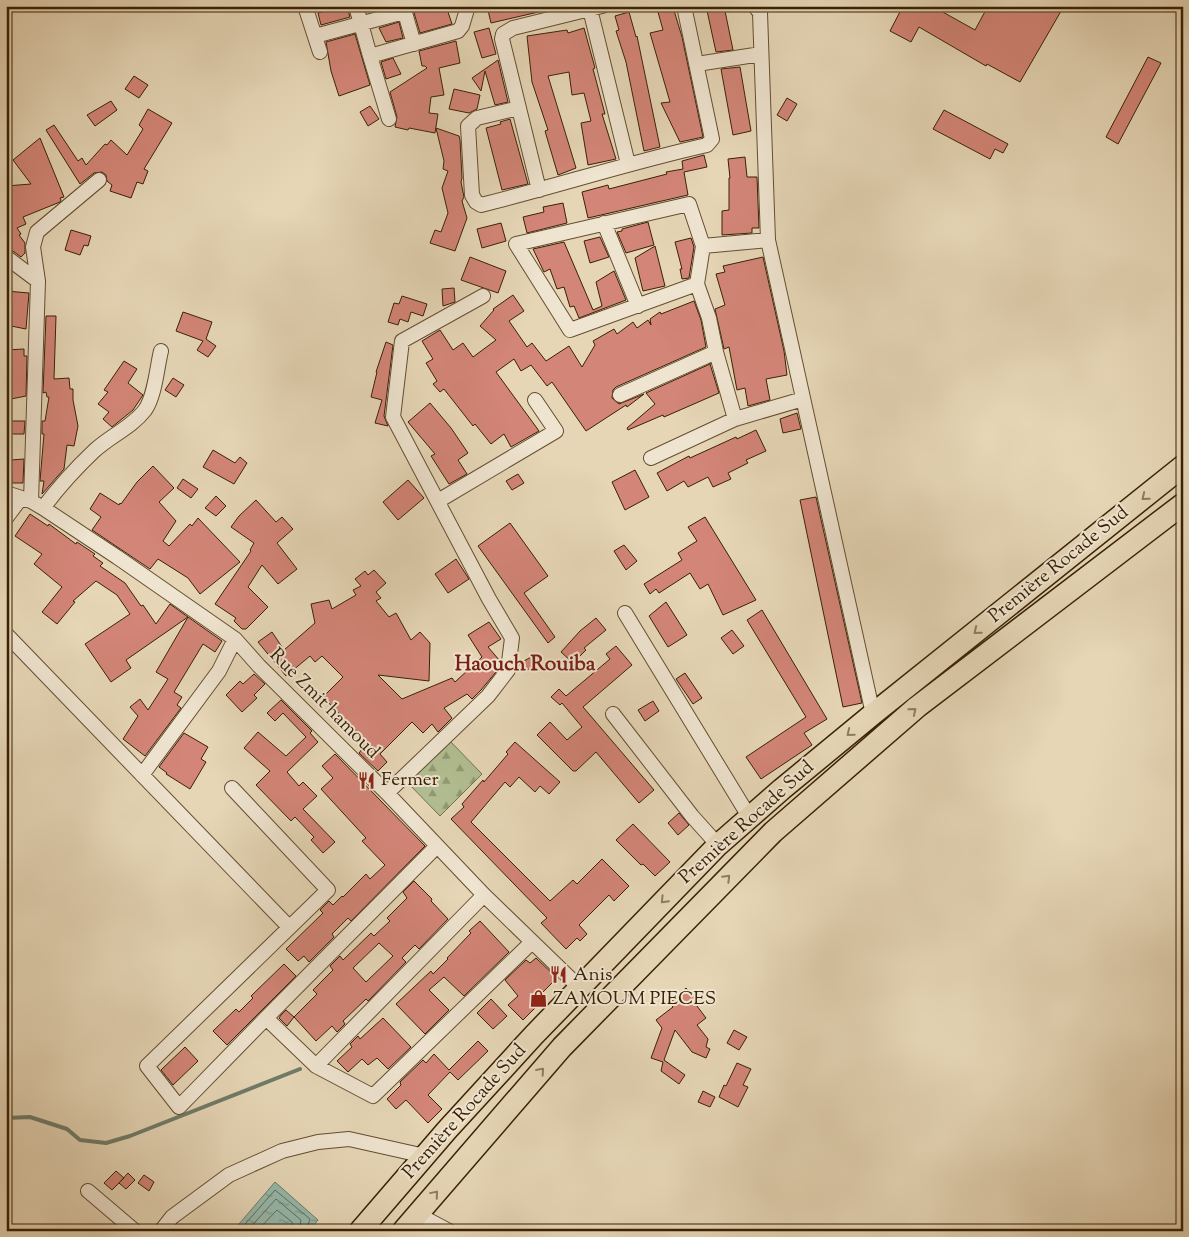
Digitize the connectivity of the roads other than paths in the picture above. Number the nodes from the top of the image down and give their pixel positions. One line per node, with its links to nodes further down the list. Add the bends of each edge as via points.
1 (306, 6): 9 (street)
2 (356, 6): 8 (street)
3 (468, 6): 10 (street, via 458,32)
4 (684, 6): 14 (street)
5 (755, 6): 12 (street, via 760,14)
6 (596, 8): 15 (street, via 513,28 504,34 502,39); 17 (street)
7 (404, 9): 8 (street); 10 (street)
8 (361, 24): 9 (street); 13 (street)
9 (315, 36): 11 (street)
10 (414, 44): 13 (street)
11 (320, 52)
12 (761, 54): 14 (street); 21 (street)
13 (370, 56): 16 (street)
14 (697, 64): 17 (street, via 710,142)
15 (519, 108): 19 (street); 19 (street, via 477,118 468,126 472,195 481,205)
16 (389, 119)
17 (628, 164): 19 (street)
18 (99, 180): 24 (street, via 37,232 33,247)
19 (539, 190)
20 (604, 223): 22 (street, via 689,204); 27 (street); 27 (street, via 516,244 570,330)
21 (768, 240): 22 (street); 31 (street)
22 (703, 246): 25 (street)
23 (6, 257): 24 (street)
24 (38, 281): 38 (street)
25 (697, 284): 27 (street); 29 (street)
26 (483, 296): 37 (street, via 402,342 393,417)
27 (638, 306)
28 (161, 351): 38 (street, via 146,409 95,450 57,490)
29 (716, 352): 30 (street); 33 (street)
30 (620, 395)
31 (803, 398): 33 (street); 45 (street)
32 (535, 400): 37 (street, via 556,431)
33 (735, 420): 34 (street)
34 (651, 458)
35 (1183, 466): 45 (highway, Première Rocade Sud, one-way to 45)
36 (6, 493): 38 (street, Rue Zmit hamoud)
37 (438, 501): 48 (street, via 512,638 508,670 488,696)
38 (32, 502): 40 (street); 43 (street, Rue Zmit hamoud, via 117,556)
39 (1183, 504): 60 (highway, Première Rocade Sud, one-way to 39, via 562,1047 773,832 917,707)
40 (6, 518)
41 (625, 613): 49 (street)
42 (6, 634): 46 (street)
43 (235, 639): 46 (street, via 219,671); 48 (street, Rue Zmit hamoud)
44 (613, 714): 50 (street)
45 (873, 714): 49 (highway, Première Rocade Sud, one-way to 49)
46 (142, 775): 53 (street)
47 (232, 788): 53 (street, via 328,890)
48 (387, 794): 51 (street, Rue Zmit hamoud)
49 (750, 818): 50 (highway, Première Rocade Sud)
50 (718, 845): 55 (highway, Première Rocade Sud, one-way to 55)
51 (437, 846): 52 (street, Rue Zmit hamoud); 56 (street)
52 (484, 894): 54 (street, Rue Zmit hamoud); 57 (street)
53 (289, 927): 56 (street, via 147,1066 178,1107)
54 (532, 942): 55 (street, Rue Zmit hamoud); 57 (street, via 374,1096)
55 (580, 987): 58 (highway, Première Rocade Sud)
56 (266, 1018): 57 (street)
57 (316, 1066)
58 (425, 1156): 62 (street, via 349,1139 318,1142 282,1151 229,1175 172,1217); 63 (highway, Première Rocade Sud)
59 (88, 1191): 61 (street)
60 (417, 1214): 64 (highway, Première Rocade Sud); 65 (street)
61 (135, 1231)
62 (161, 1231)
63 (360, 1231)
64 (403, 1231)
65 (449, 1231)

